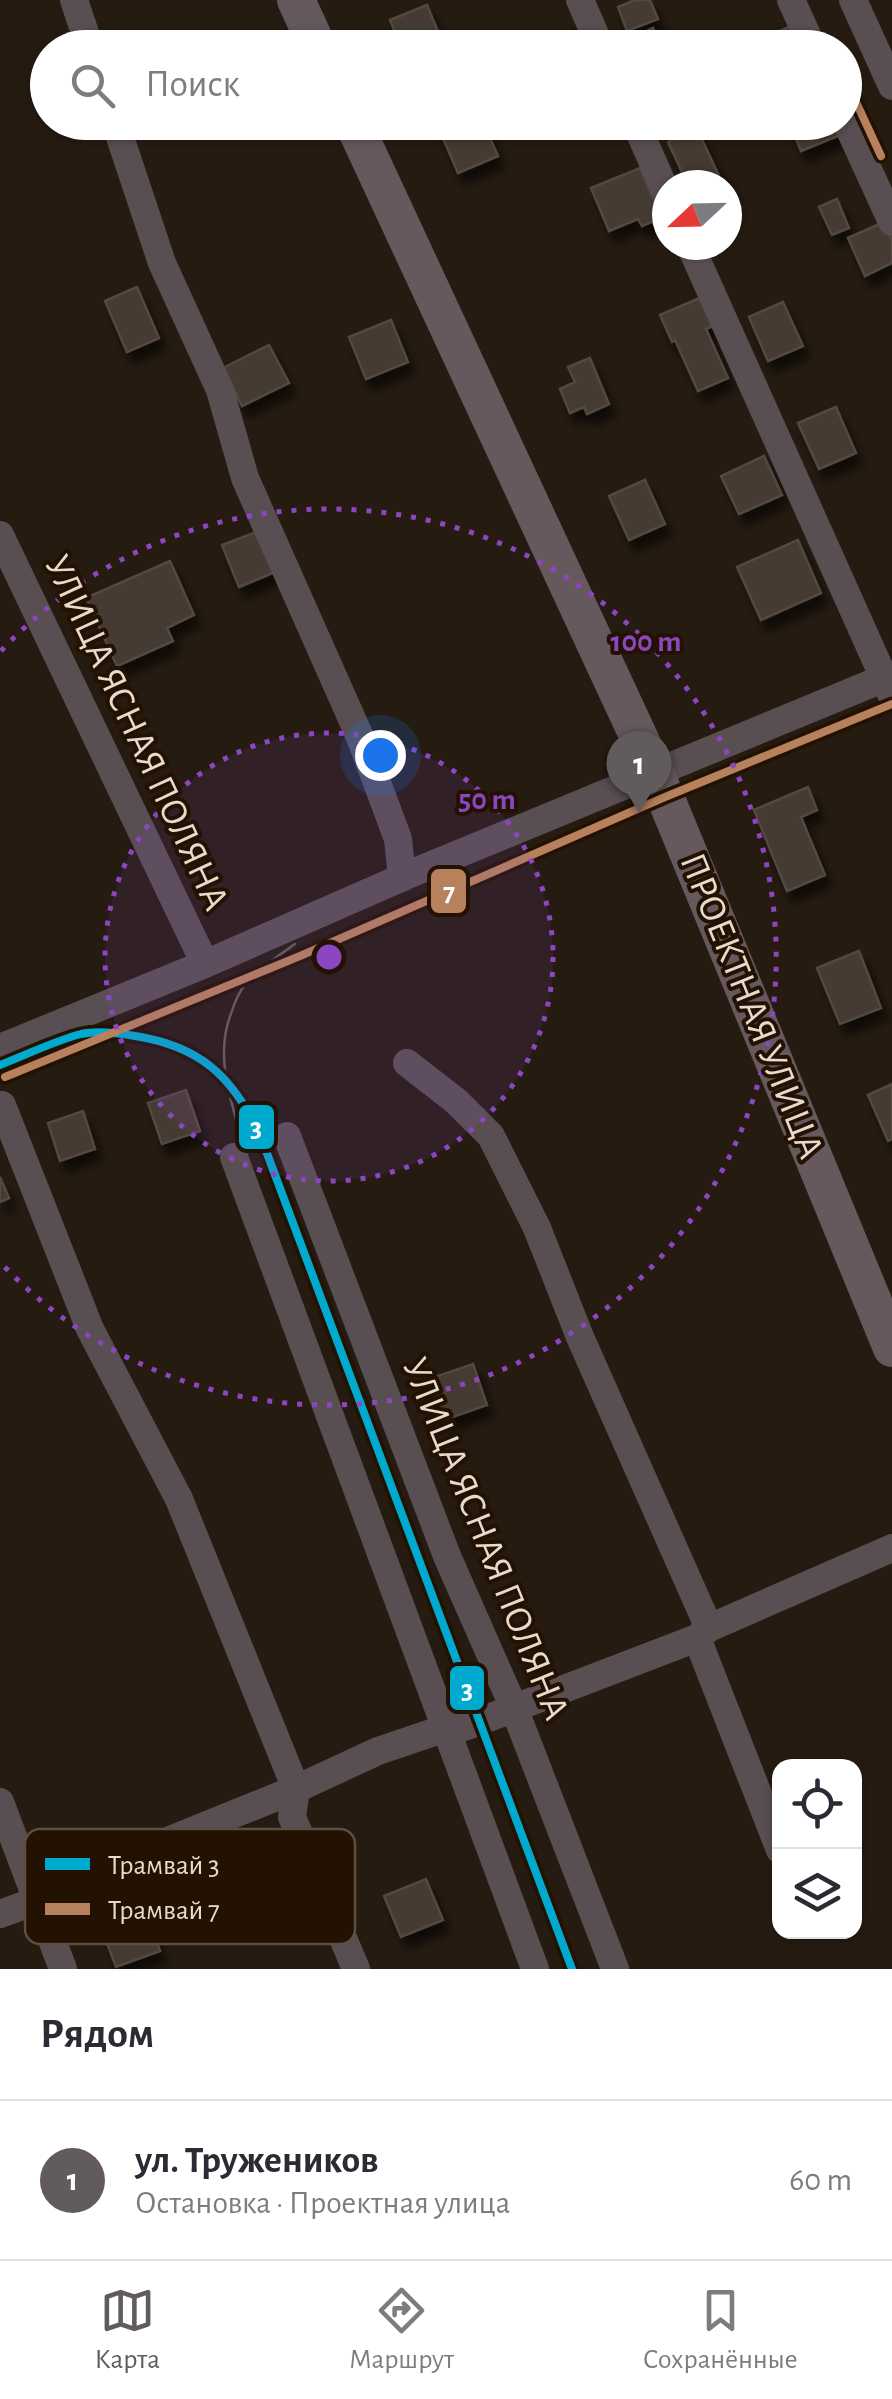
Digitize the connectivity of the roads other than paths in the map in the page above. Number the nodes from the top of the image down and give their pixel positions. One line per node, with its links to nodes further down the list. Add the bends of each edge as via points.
1 (74, 0): 6 (street)
2 (296, 0): 7 (main road)
3 (580, 0): 8 (street)
4 (791, 0): 9 (street)
5 (853, 0): 10 (street)
6 (84, 30)
7 (310, 30)
8 (593, 30)
9 (805, 30)
10 (892, 86)
11 (121, 140): 21 (street, via 162,263 220,390 245,478 360,737 398,839)
12 (361, 140): 20 (main road, ПРОЕКТНАЯ УЛИЦА)
13 (643, 140): 15 (street)
14 (855, 140): 16 (street)
15 (656, 170)
16 (892, 222)
17 (697, 260): 19 (street)
18 (0, 534): 22 (street, УЛИЦА ЯСНАЯ ПОЛЯНА)
19 (889, 683): 20 (street)
20 (655, 772): 21 (street); 28 (main road, ПРОЕКТНАЯ УЛИЦА)
21 (402, 878): 22 (street)
22 (204, 964): 23 (street)
23 (0, 1048)
24 (407, 1063): 30 (street, via 491,1136 537,1228)
25 (0, 1106): 33 (street, via 90,1329 179,1500)
26 (288, 1136): 31 (street, УЛИЦА ЯСНАЯ ПОЛЯНА, via 447,1556)
27 (234, 1157): 32 (street)
28 (892, 1348)
29 (892, 1548): 30 (street)
30 (703, 1633): 31 (street); 37 (street)
31 (514, 1708): 32 (street); 46 (street, УЛИЦА ЯСНАЯ ПОЛЯНА)
32 (446, 1728): 33 (street); 45 (street)
33 (296, 1789): 35 (street); 36 (street)
34 (0, 1802): 38 (street)
35 (197, 1829)
36 (297, 1829)
37 (780, 1849)
38 (25, 1871)
39 (25, 1905): 40 (street)
40 (0, 1914)
41 (53, 1944): 43 (street)
42 (345, 1944): 44 (street)
43 (63, 1969)
44 (356, 1969)
45 (535, 1969)
46 (614, 1969)

